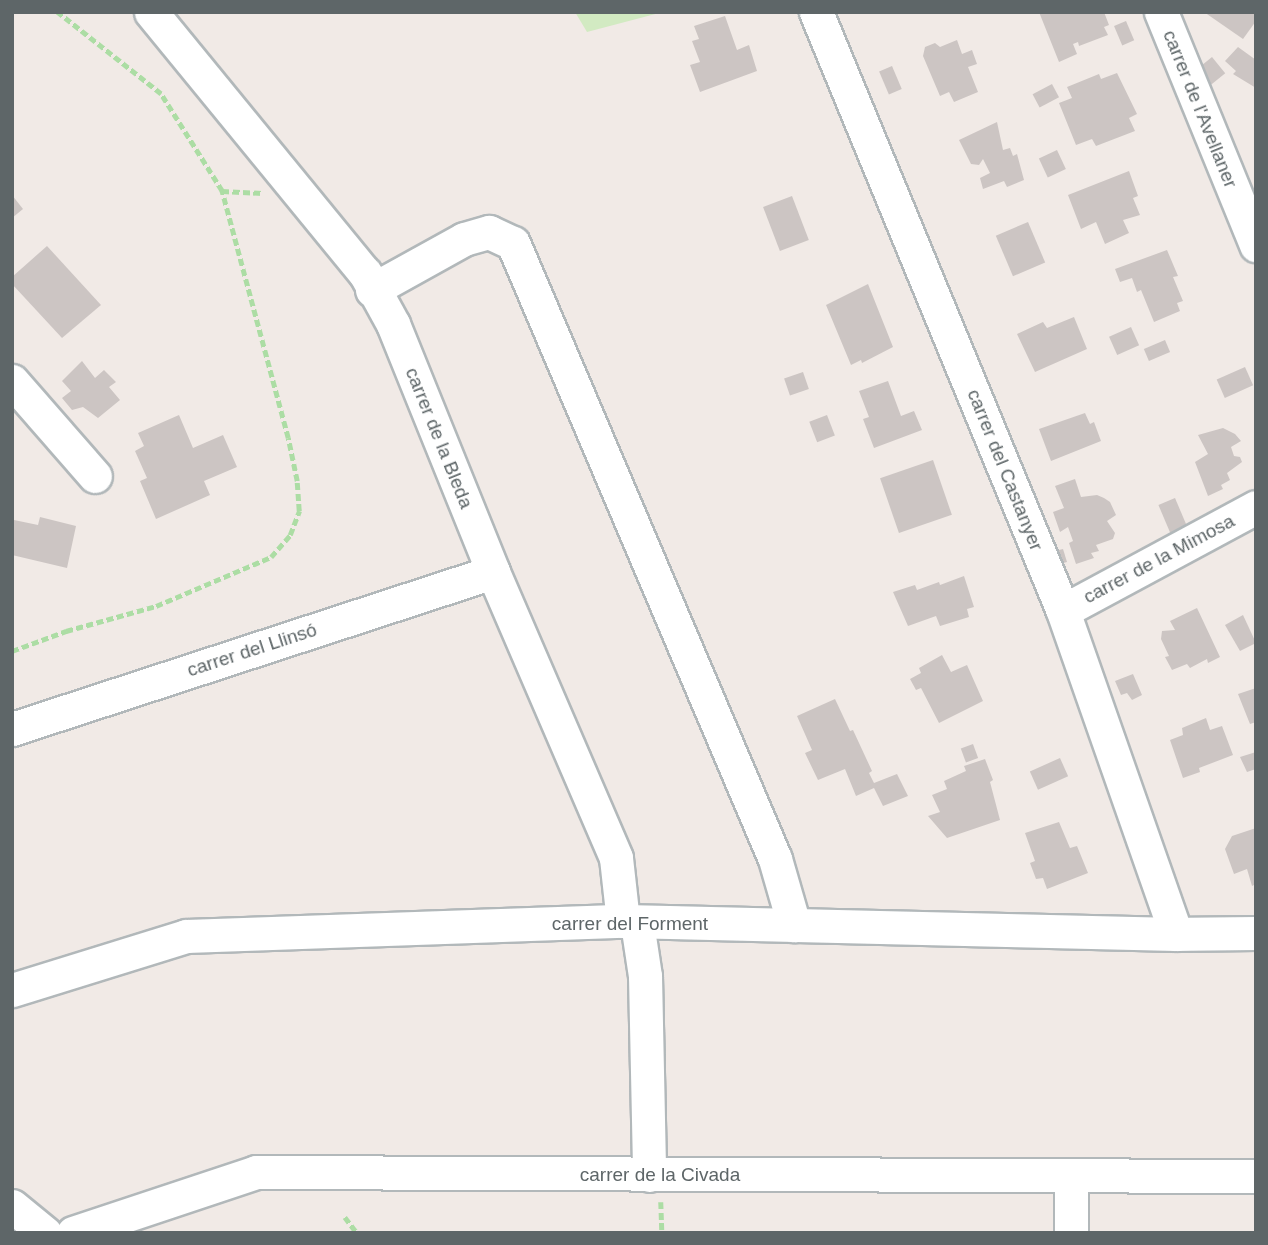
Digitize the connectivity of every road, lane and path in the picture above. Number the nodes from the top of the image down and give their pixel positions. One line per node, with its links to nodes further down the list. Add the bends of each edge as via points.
1 (57, 12): 12 (path, via 161,94 222,191 288,438 299,510 290,536 271,557 156,606)
2 (151, 12): 6 (street, carrer de la Bleda, via 365,273)
3 (816, 12): 11 (street, carrer del Castanyer)
4 (1161, 12): 5 (street, carrer de l'Avellaner)
5 (1256, 245)
6 (372, 290): 10 (street, carrer de la Bleda, via 393,324); 15 (street, via 464,239 489,232 513,243 775,859)
7 (12, 381): 8 (street)
8 (95, 476)
9 (1256, 507): 11 (street, carrer de la Mimosa)
10 (493, 572): 13 (street, carrer del Llinsó); 14 (street, carrer de la Bleda, via 616,858)
11 (1063, 611): 17 (street, carrer del Castanyer)
12 (12, 651)
13 (12, 729)
14 (630, 922): 15 (street, carrer del Forment); 18 (street, carrer del Forment, via 186,936); 19 (street, carrer de la Bleda, via 645,976)
15 (794, 925): 17 (street, carrer del Forment)
16 (1256, 933): 17 (street, carrer del Forment)
17 (1176, 934)
18 (12, 990)
19 (649, 1175): 20 (street, carrer de la Civada); 25 (street, carrer de la Civada, via 256,1172)
20 (1071, 1176): 21 (street, carrer de la Civada); 27 (street)
21 (1256, 1176)
22 (12, 1206): 24 (street)
23 (345, 1217): 26 (path)
24 (45, 1233)
25 (73, 1233)
26 (357, 1233)
27 (1071, 1233)

